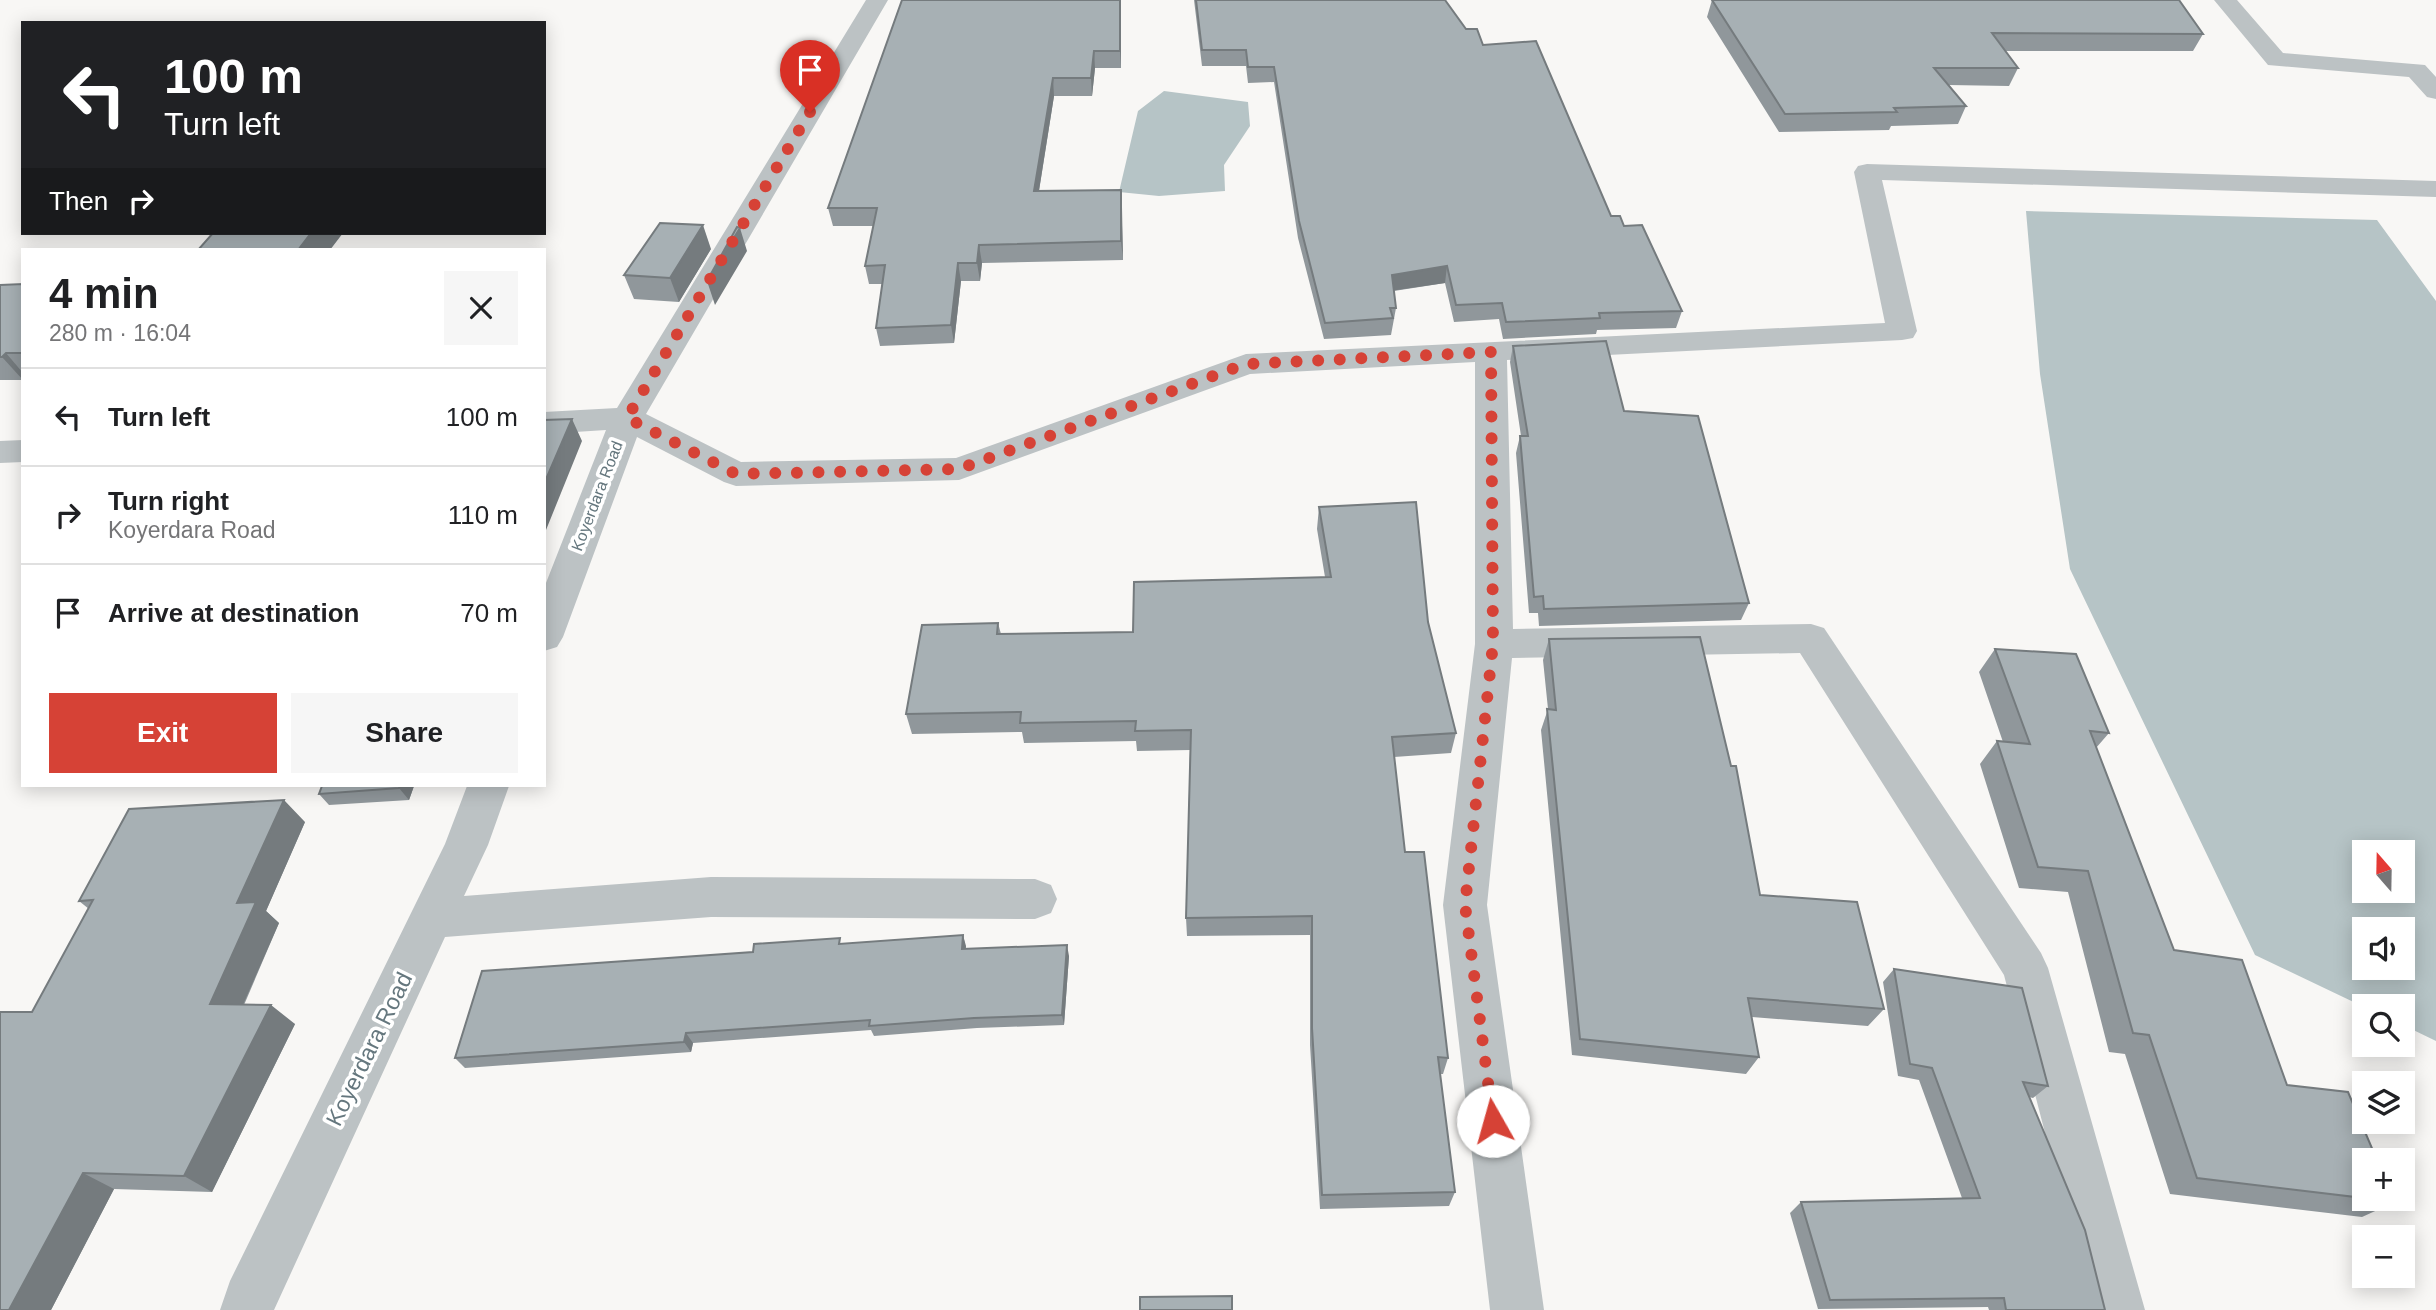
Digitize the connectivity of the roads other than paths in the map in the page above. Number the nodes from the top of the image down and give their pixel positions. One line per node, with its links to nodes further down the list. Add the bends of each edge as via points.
1 (877, 0): 6 (street, Koyerdara Road)
2 (2225, 0): 3 (street, via 2276,60 2416,70)
3 (2436, 92)
4 (2436, 189): 5 (street, via 1867,172 1902,331)
5 (1491, 352): 6 (street, via 1246,364 959,469 736,474); 11 (street)
6 (627, 418): 7 (street); 10 (street, Koyerdara Road)
7 (546, 422)
8 (21, 451): 9 (street)
9 (0, 452)
10 (546, 633)
11 (1493, 644): 16 (street, via 1465,905); 17 (street, via 1811,638 2025,968)
12 (488, 787): 14 (street, Koyerdara Road)
13 (1035, 899): 14 (street, via 711,897)
14 (432, 918): 15 (street, Koyerdara Road)
15 (247, 1310)
16 (1517, 1310)
17 (2118, 1310)

